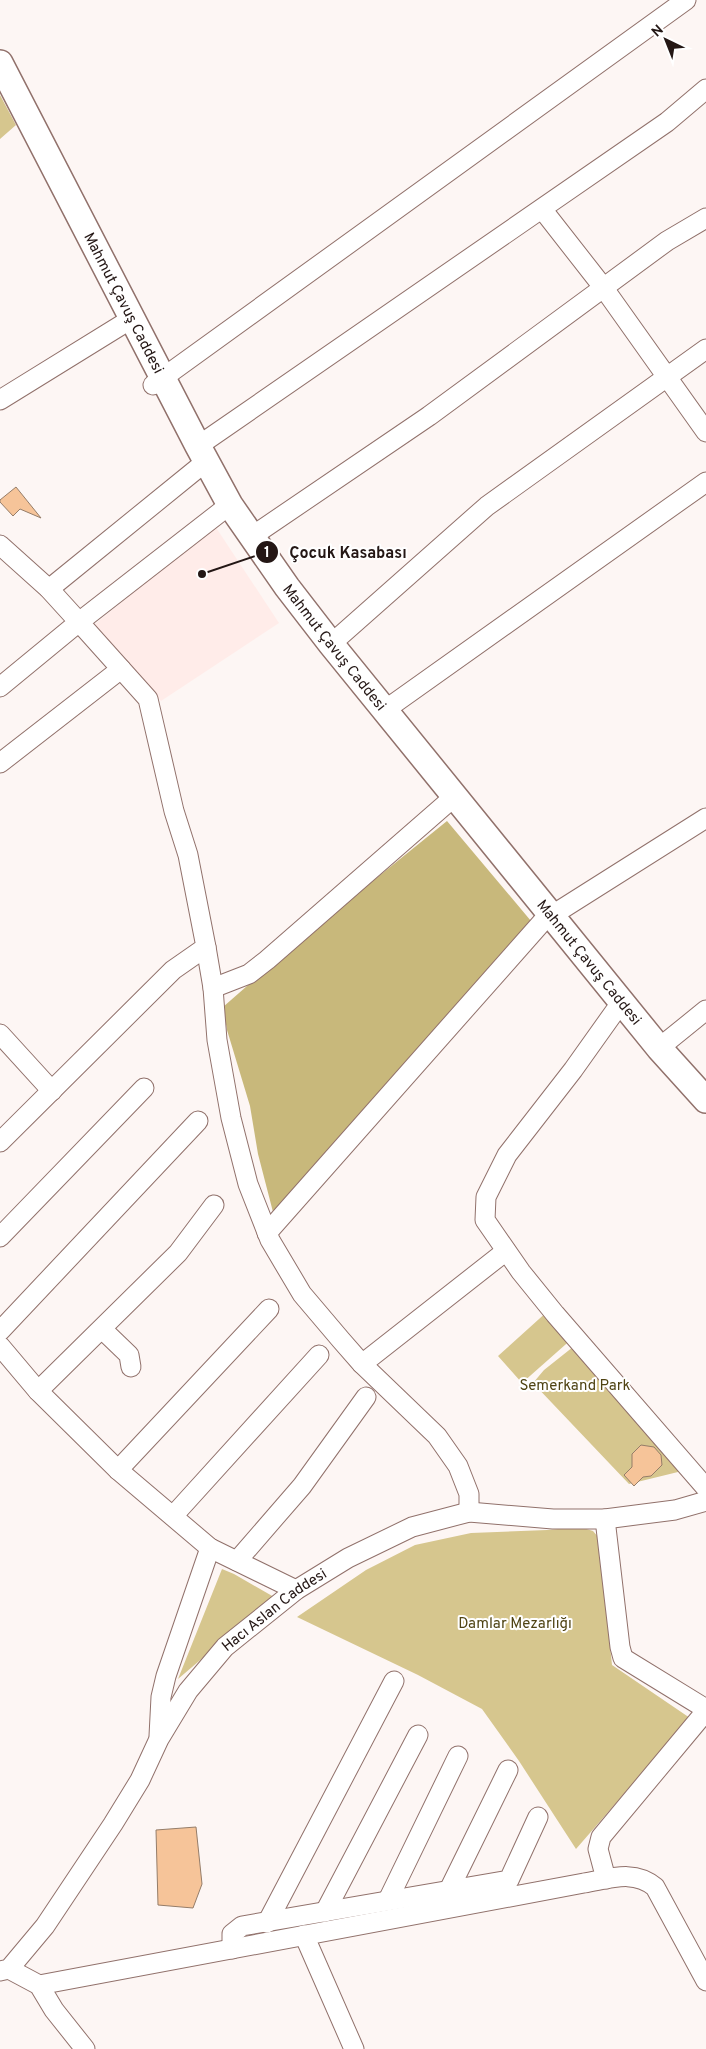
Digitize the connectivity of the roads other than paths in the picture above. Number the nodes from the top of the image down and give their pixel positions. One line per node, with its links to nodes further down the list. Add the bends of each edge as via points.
1 (686, 0): 11 (street)
2 (0, 63): 11 (main road, Mahmut Çavuş Caddesi)
3 (0, 89): 8 (main road)
4 (706, 89): 5 (street, via 667,122)
5 (542, 209): 7 (street); 14 (street)
6 (706, 218): 7 (street)
7 (604, 287): 10 (street); 17 (street, via 429,416)
8 (123, 324): 11 (main road); 12 (street)
9 (706, 349): 10 (street)
10 (667, 376): 13 (street); 21 (street, via 487,506)
11 (158, 382): 14 (main road, Mahmut Çavuş Caddesi)
12 (0, 400)
13 (706, 432)
14 (198, 457): 16 (main road); 17 (main road, Mahmut Çavuş Caddesi); 19 (street)
15 (706, 482): 24 (street)
16 (223, 510): 20 (street); 26 (main road, via 296,613)
17 (251, 537): 21 (main road, Mahmut Çavuş Caddesi)
18 (0, 545): 19 (street)
19 (49, 589): 20 (street)
20 (79, 622): 22 (street); 23 (street)
21 (331, 644): 24 (main road, Mahmut Çavuş Caddesi)
22 (121, 669): 25 (street); 29 (street, via 148,699 174,811 188,855)
23 (0, 687)
24 (385, 710): 28 (main road, Mahmut Çavuş Caddesi)
25 (0, 763)
26 (447, 804): 28 (main road); 30 (street, via 267,960 249,974)
27 (706, 818): 28 (street)
28 (547, 918): 32 (main road); 34 (main road, Mahmut Çavuş Caddesi); 42 (street)
29 (206, 947): 30 (street); 36 (street, via 173,970)
30 (213, 988): 42 (street, via 217,1040 230,1118 248,1184)
31 (706, 1010): 34 (street)
32 (615, 1011): 38 (main road); 44 (street, via 508,1155 486,1197 485,1220)
33 (0, 1034): 36 (street)
34 (659, 1048): 37 (main road, Mahmut Çavuş Caddesi)
35 (144, 1088): 43 (street)
36 (52, 1091): 40 (street)
37 (706, 1100)
38 (706, 1117)
39 (198, 1121): 47 (street)
40 (0, 1142)
41 (214, 1205): 46 (street, via 178,1253)
42 (267, 1233): 50 (street, via 302,1294)
43 (0, 1237)
44 (506, 1251): 50 (street); 55 (street, via 590,1356)
45 (269, 1309): 54 (street)
46 (102, 1329): 51 (street, via 129,1355); 52 (street)
47 (0, 1331)
48 (0, 1346): 52 (street)
49 (319, 1355): 58 (street)
50 (362, 1364): 57 (street, via 437,1436 458,1466 469,1494)
51 (131, 1367)
52 (38, 1391): 54 (street)
53 (366, 1396): 61 (street, via 302,1486)
54 (118, 1470): 58 (street)
55 (706, 1488)
56 (706, 1501): 59 (street, Hacı Aslan Caddesi, via 675,1510)
57 (469, 1512): 59 (street, Hacı Aslan Caddesi, via 553,1519); 62 (street, Hacı Aslan Caddesi, via 412,1527 348,1558)
58 (173, 1516): 60 (street)
59 (605, 1519): 64 (street, via 623,1658)
60 (210, 1548): 61 (street); 66 (street, via 166,1676 161,1697)
61 (236, 1562): 62 (street)
62 (296, 1590): 66 (street, Hacı Aslan Caddesi, via 225,1648 188,1691)
63 (394, 1680): 74 (street)
64 (706, 1710): 70 (street, via 601,1837 598,1849)
65 (418, 1735): 73 (street)
66 (159, 1739): 77 (street, Hacı Aslan Caddesi, via 140,1780 113,1824 44,1926)
67 (458, 1756): 72 (street)
68 (508, 1770): 71 (street)
69 (538, 1817): 71 (street, via 509,1880)
70 (606, 1879): 75 (street); 78 (street, via 636,1876 655,1887)
71 (449, 1890): 72 (street)
72 (388, 1900): 73 (street)
73 (325, 1912): 74 (street)
74 (267, 1923): 76 (street, via 239,1927 232,1934)
75 (304, 1936): 76 (street); 81 (street)
76 (232, 1949): 79 (street)
77 (4, 1970): 79 (street)
78 (706, 1981)
79 (39, 1985): 80 (street)
80 (85, 2049)
81 (354, 2049)

